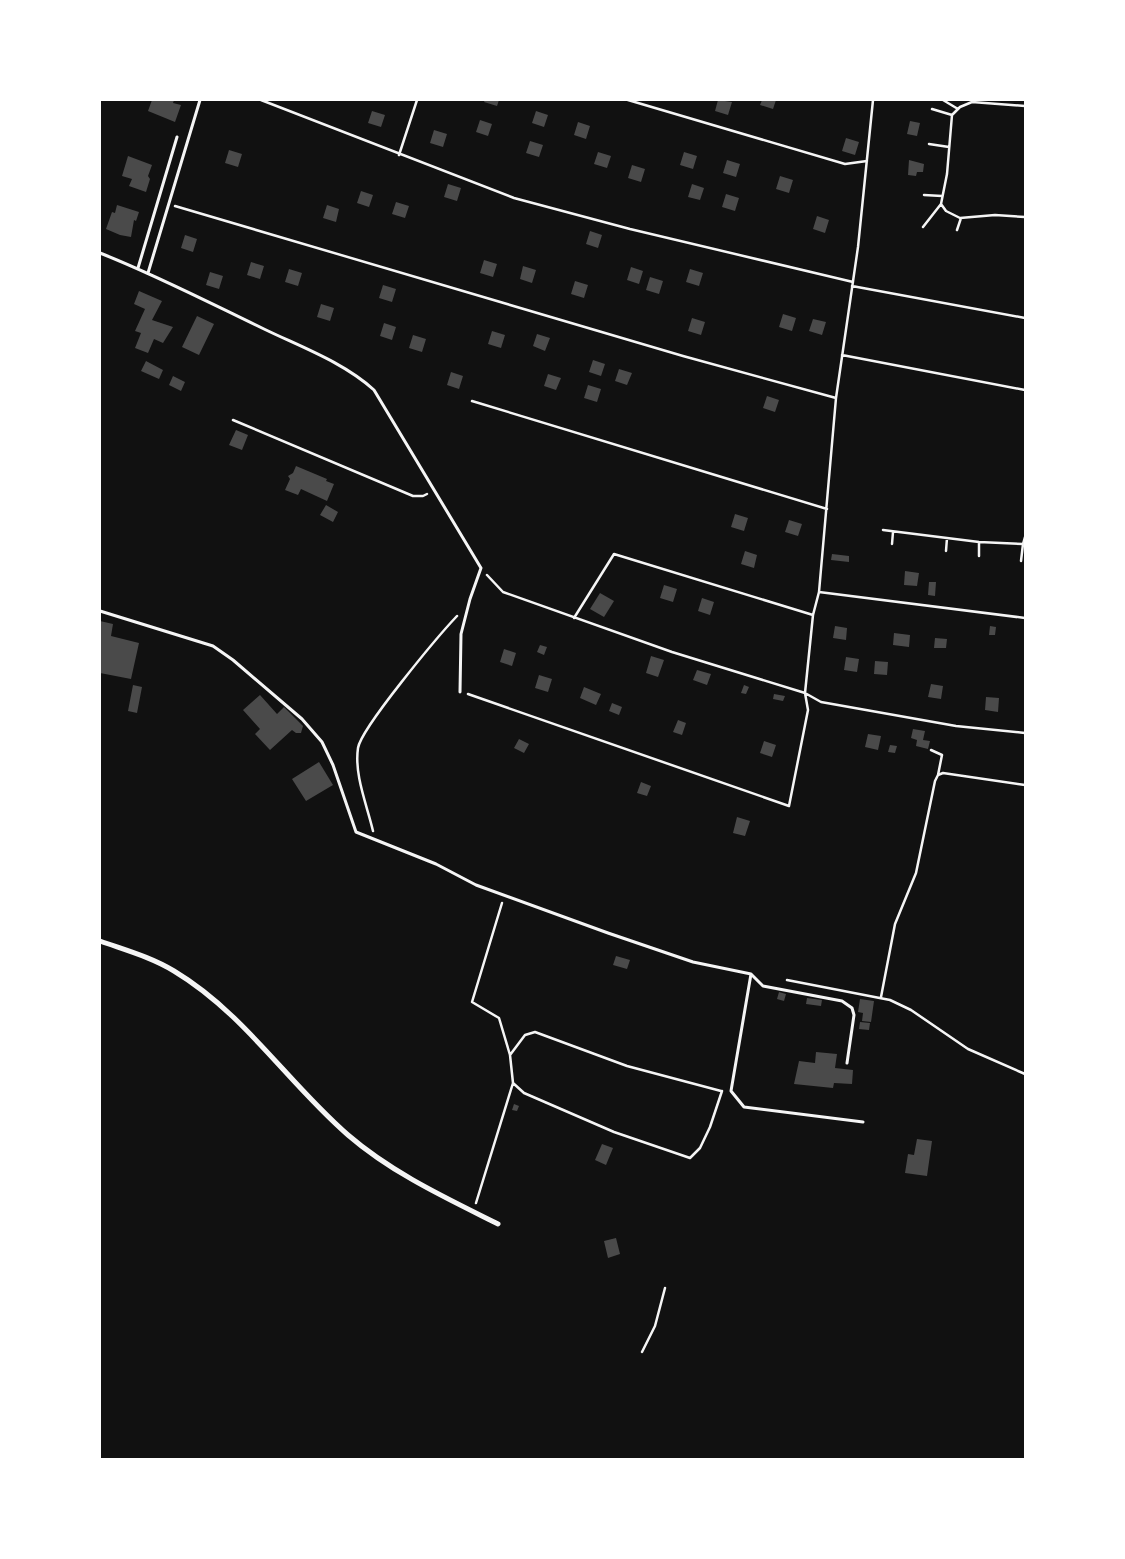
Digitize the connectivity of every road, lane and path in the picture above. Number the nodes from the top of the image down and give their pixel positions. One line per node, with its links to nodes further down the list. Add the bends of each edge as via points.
1 (200, 100): 18 (lane)
2 (261, 100): 14 (path)
3 (417, 100): 14 (path)
4 (628, 100): 15 (path, via 844,164)
5 (873, 100): 15 (path)
6 (943, 100): 9 (path)
7 (1025, 106): 9 (path, via 972,102)
8 (932, 109): 10 (path)
9 (958, 109): 10 (path)
10 (952, 115): 13 (path)
11 (177, 137): 25 (lane)
12 (929, 144): 13 (path)
13 (949, 147): 17 (path)
14 (399, 155): 27 (path, via 514,198)
15 (867, 161): 27 (path)
16 (924, 194): 17 (path)
17 (942, 196): 19 (path)
18 (169, 204): 26 (lane); 32 (path)
19 (941, 204): 21 (path, via 946,211); 22 (path)
20 (1025, 217): 21 (path)
21 (961, 218): 23 (path)
22 (923, 227)
23 (957, 230)
24 (100, 253): 25 (lane)
25 (138, 268): 26 (lane)
26 (148, 273): 35 (lane, via 363,380 374,390)
27 (853, 282): 28 (path)
28 (852, 286): 29 (path); 30 (path)
29 (1025, 318)
30 (842, 355): 31 (path); 32 (path)
31 (1025, 390)
32 (836, 398): 36 (path)
33 (472, 401): 36 (path)
34 (233, 420): 35 (path, via 413,496 423,496)
35 (434, 488): 47 (lane)
36 (827, 509): 48 (path)
37 (883, 530): 38 (path)
38 (893, 532): 40 (path); 42 (path)
39 (1025, 537): 43 (path)
40 (947, 538): 41 (path); 44 (path)
41 (979, 542): 43 (path); 45 (path)
42 (892, 544)
43 (1023, 544): 46 (path)
44 (946, 551)
45 (979, 556)
46 (1021, 561)
47 (481, 568): 49 (lane); 52 (path, via 502,592)
48 (819, 592): 51 (path); 53 (path)
49 (468, 604): 54 (lane, via 461,634); 60 (path, via 430,646 369,727 358,747 360,780)
50 (100, 611): 60 (lane, via 213,646 233,660 312,728 333,765 356,832)
51 (813, 615): 52 (path, via 614,554); 55 (path)
52 (574, 618): 55 (path)
53 (1025, 618)
54 (460, 692): 55 (path, via 788,806 808,710)
55 (804, 693): 56 (path, via 821,702 918,720)
56 (1025, 733)
57 (931, 750): 58 (path, via 942,755)
58 (938, 775): 59 (path, via 943,773); 65 (path, via 934,781 916,873 895,924)
59 (1025, 785)
60 (375, 838): 61 (lane, via 476,885)
61 (505, 894): 63 (lane, via 693,962); 66 (path, via 472,1002 498,1018)
62 (100, 941): 73 (street, via 146,957 197,986 239,1021 320,1109 374,1156)
63 (751, 974): 67 (lane, via 764,986 842,1001 852,1008 854,1015); 71 (lane)
64 (778, 979): 65 (path)
65 (881, 997): 68 (path, via 911,1010 968,1049)
66 (510, 1055): 69 (path); 70 (path, via 525,1035 534,1032 627,1066)
67 (847, 1063)
68 (1025, 1074)
69 (513, 1082): 70 (path, via 524,1093 605,1128 690,1158 700,1148 710,1127); 73 (path)
70 (721, 1091): 71 (path)
71 (731, 1091): 72 (lane, via 744,1107)
72 (863, 1122)
73 (473, 1212): 74 (street)
74 (498, 1224)
75 (665, 1288): 76 (path, via 655,1326)
76 (642, 1352)

